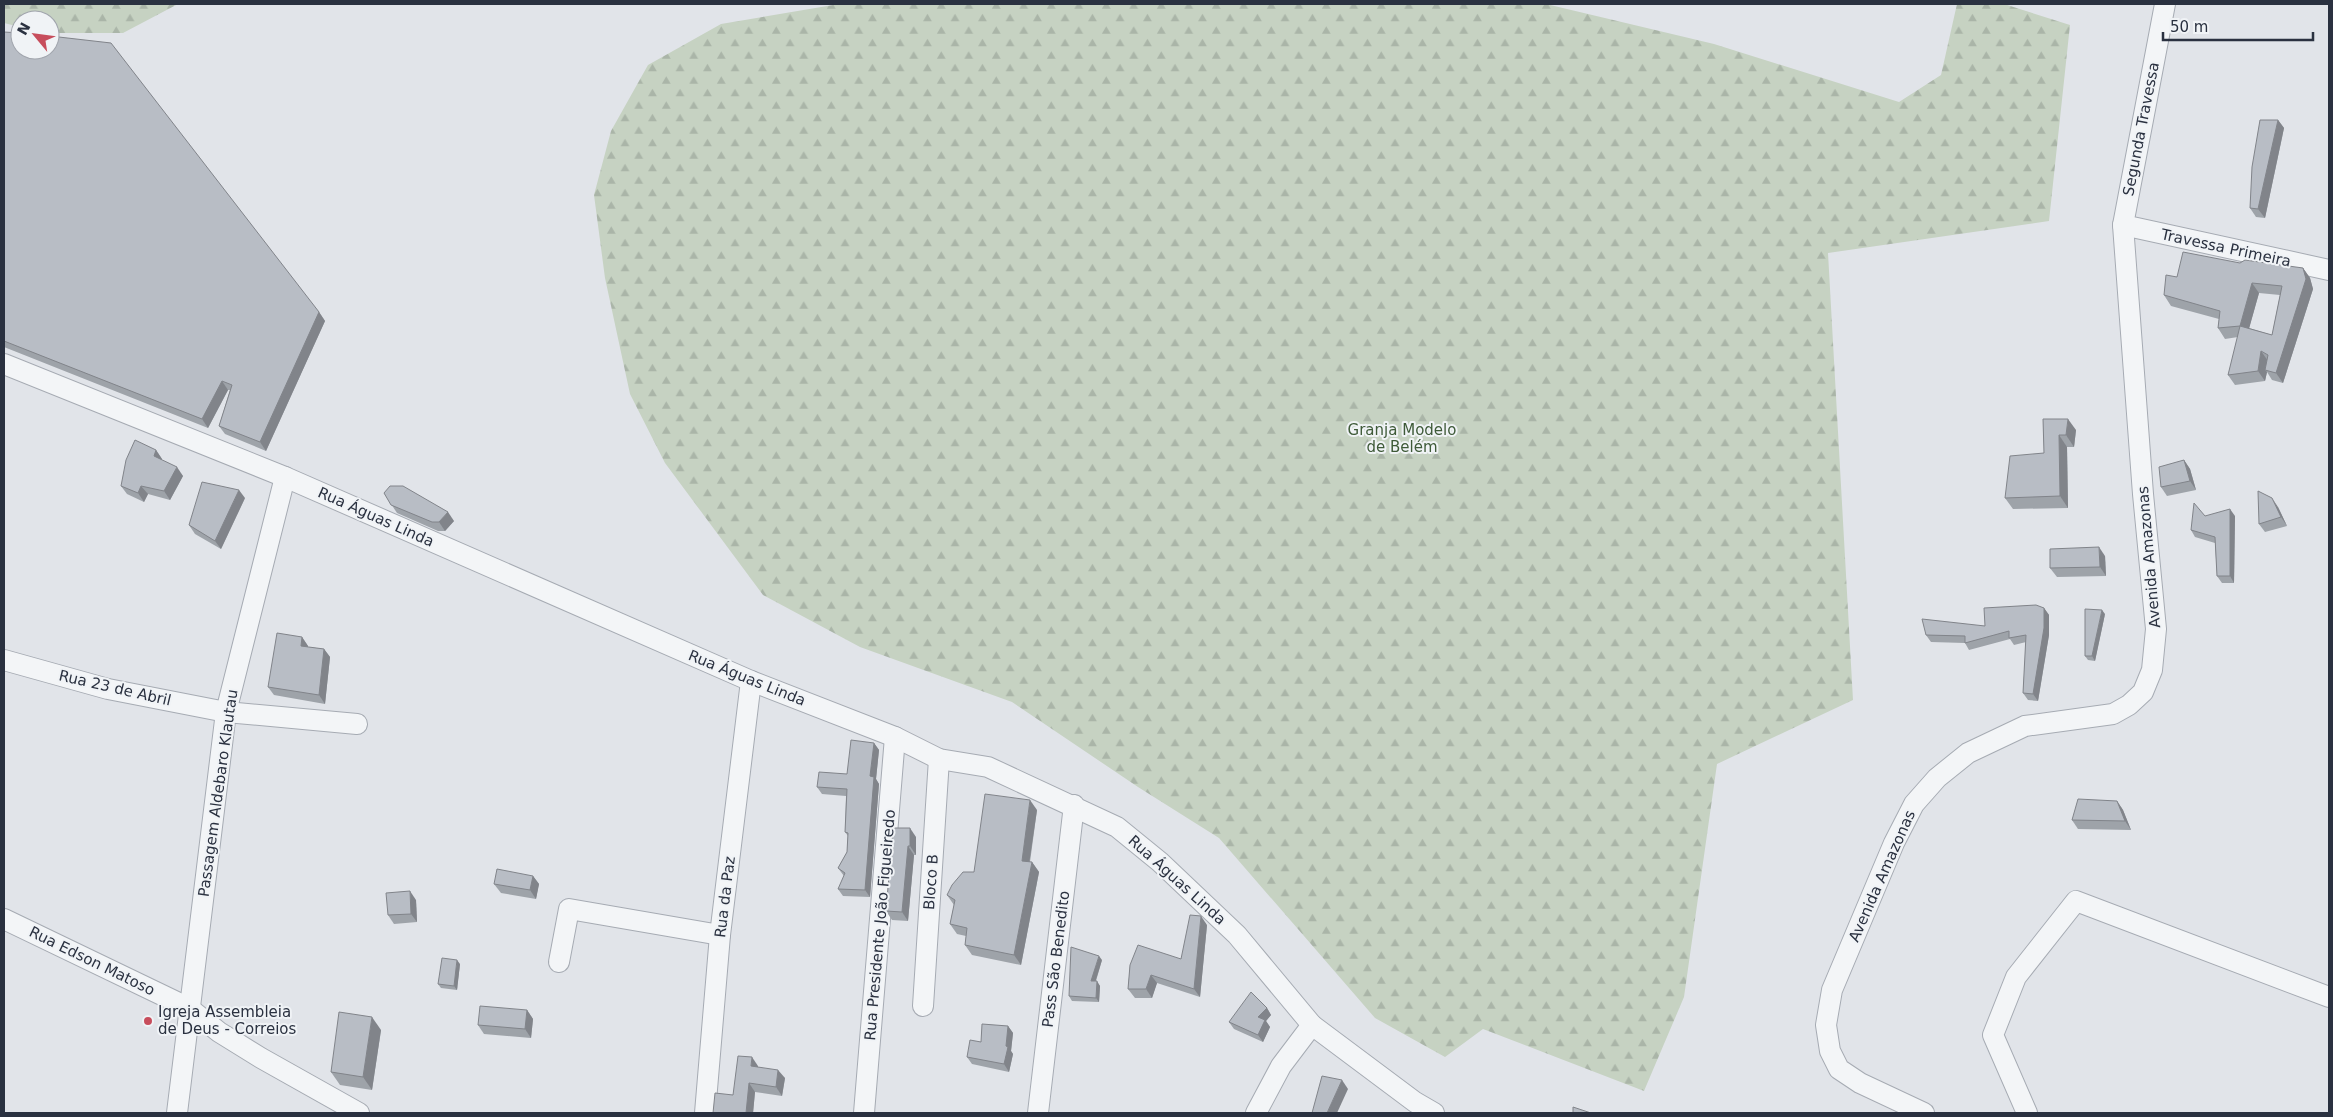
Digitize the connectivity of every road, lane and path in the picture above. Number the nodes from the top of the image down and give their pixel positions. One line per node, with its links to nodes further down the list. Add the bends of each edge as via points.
1 (2164, 4): 2 (street, Segunda Travessa)
2 (2123, 225): 3 (street, Travessa Primeira); 28 (street, Avenida Amazonas, via 2156,629 2152,670 2143,692 2129,705 2113,714 2025,726 1986,743 1937,778 1914,804 1832,990 1826,1025 1830,1051 1838,1069)
3 (2329, 270)
4 (4, 364): 5 (street, Rua Águas Linda)
5 (285, 477): 7 (street, Rua Águas Linda); 8 (street, Passagem Aldebaro Klautau)
6 (4, 660): 8 (street, Rua 23 de Abril, via 108,689)
7 (751, 681): 10 (street, Rua Águas Linda); 14 (street, Rua da Paz)
8 (226, 712): 9 (street, Rua 23 de Abril); 18 (street, Passagem Aldebaro Klautau)
9 (357, 724)
10 (895, 737): 11 (street, Rua Águas Linda); 24 (street, Rua Presidente João Figueiredo)
11 (939, 758): 12 (street, Rua Águas Linda, via 988,767); 17 (street, Bloco B)
12 (1074, 805): 19 (street, Rua Águas Linda, via 1117,827 1160,862 1237,935); 25 (street, Pass São Benedito)
13 (4, 919): 18 (street, Rua Edson Matoso)
14 (720, 935): 15 (street, via 569,909); 23 (street, Rua da Paz)
15 (559, 962)
16 (2329, 997): 29 (street, via 2076,901 2016,977 1993,1035)
17 (923, 1006)
18 (189, 1008): 21 (street, Passagem Aldebaro Klautau); 22 (street, Rua Edson Matoso, via 219,1032)
19 (1312, 1024): 20 (street, Rua Águas Linda); 26 (street, via 1281,1066)
20 (1414, 1108): 27 (street, Rua Águas Linda)
21 (177, 1113)
22 (359, 1113)
23 (705, 1113)
24 (864, 1113)
25 (1038, 1113)
26 (1256, 1113)
27 (1434, 1113)
28 (1924, 1113)
29 (2027, 1113)

